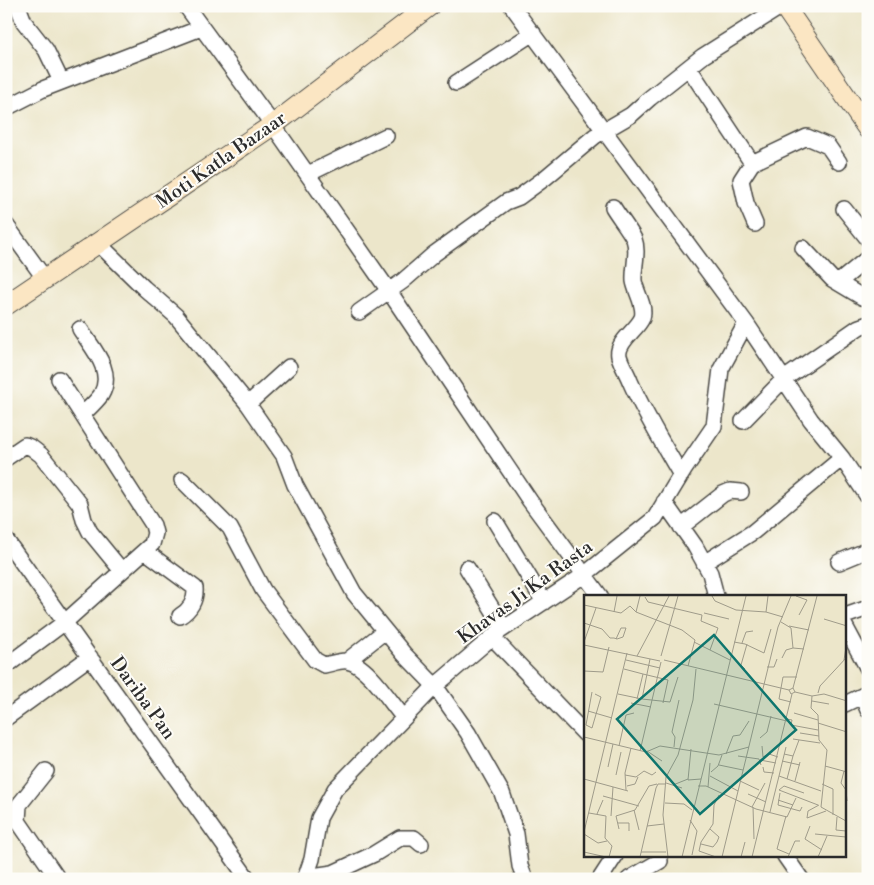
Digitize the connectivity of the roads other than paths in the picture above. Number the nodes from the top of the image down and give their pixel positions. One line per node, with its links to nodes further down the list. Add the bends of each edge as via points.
1 (18, 6): 9 (street, via 24,22 46,50)
2 (186, 6): 6 (street)
3 (429, 6): 12 (street, Moti Katla Bazaar)
4 (512, 6): 7 (street)
5 (783, 6): 8 (street); 13 (street)
6 (201, 28): 9 (street); 12 (street)
7 (532, 33): 10 (street); 14 (street)
8 (689, 68): 14 (street, via 631,115); 17 (street)
9 (61, 81): 11 (street)
10 (456, 83)
11 (6, 108)
12 (273, 125): 18 (street); 24 (street, Moti Katla Bazaar)
13 (868, 129)
14 (604, 130): 29 (street, via 545,178 434,254); 33 (street)
15 (386, 136): 18 (street)
16 (839, 162): 17 (street, via 828,146 807,137)
17 (752, 163): 21 (street, via 741,180)
18 (308, 174): 29 (street)
19 (613, 207): 44 (street, via 634,238 634,284 643,315 619,349 619,356)
20 (844, 209): 23 (street)
21 (755, 224)
22 (6, 225): 27 (street)
23 (868, 239)
24 (99, 244): 27 (street, Moti Katla Bazaar); 39 (street, via 176,316)
25 (803, 248): 28 (street, via 832,280)
26 (868, 258): 28 (street)
27 (45, 279): 31 (street, Moti Katla Bazaar)
28 (838, 282): 30 (street, via 862,297)
29 (389, 291): 32 (street); 58 (street, via 530,501)
30 (868, 293)
31 (6, 305)
32 (359, 312)
33 (746, 323): 38 (street); 44 (street, Khavas Ji Ka Rasta, via 721,369 714,426)
34 (868, 324): 38 (street)
35 (80, 329): 40 (street, via 104,366 106,379 100,395)
36 (288, 367): 39 (street)
37 (59, 379): 40 (street)
38 (784, 379): 41 (street); 43 (street)
39 (248, 404): 67 (street, via 284,456 295,485 354,592)
40 (82, 415): 53 (street, via 153,525 152,544)
41 (743, 421)
42 (6, 458): 57 (street, via 25,445 41,455 80,504 90,532)
43 (842, 458): 47 (street); 55 (street, via 753,532)
44 (681, 476): 48 (street, Khavas Ji Ka Rasta)
45 (182, 480): 70 (street, via 230,528 263,590 315,660 324,665)
46 (741, 492): 50 (street, via 723,494)
47 (868, 497)
48 (664, 502): 50 (street); 58 (street, Khavas Ji Ka Rasta, via 655,518)
49 (495, 521): 61 (street)
50 (681, 527): 55 (street)
51 (6, 540): 65 (street, Dariba Pan)
52 (868, 550): 54 (street)
53 (144, 551): 57 (street); 63 (street, via 195,588 193,604)
54 (839, 562)
55 (704, 563): 60 (street)
56 (467, 568): 68 (street)
57 (122, 572): 65 (street)
58 (584, 575): 59 (street); 61 (street, Khavas Ji Ka Rasta)
59 (599, 595)
60 (716, 595)
61 (544, 602): 68 (street, Khavas Ji Ka Rasta)
62 (868, 608): 64 (street)
63 (180, 616)
64 (846, 616)
65 (65, 622): 69 (street, Dariba Pan); 71 (street)
66 (846, 628): 72 (street)
67 (385, 631): 70 (street); 73 (street)
68 (498, 633): 73 (street, Khavas Ji Ka Rasta); 78 (street)
69 (90, 657): 76 (street); 86 (street, Dariba Pan)
70 (346, 661): 77 (street, via 366,672)
71 (6, 666)
72 (868, 669)
73 (435, 686): 77 (street, Khavas Ji Ka Rasta); 87 (street, via 468,733 502,793 516,834)
74 (866, 700): 75 (street)
75 (846, 704)
76 (6, 718)
77 (404, 718): 84 (street, Khavas Ji Ka Rasta, via 335,788 319,818)
78 (584, 733)
79 (46, 772): 85 (street, via 19,805 18,821)
80 (421, 844): 84 (street, via 414,838 400,838 351,866)
81 (614, 858): 88 (street)
82 (786, 858): 90 (street)
83 (660, 861): 89 (street)
84 (305, 878)
85 (58, 879)
86 (248, 879)
87 (525, 879)
88 (600, 879)
89 (629, 879)
90 (801, 879)

